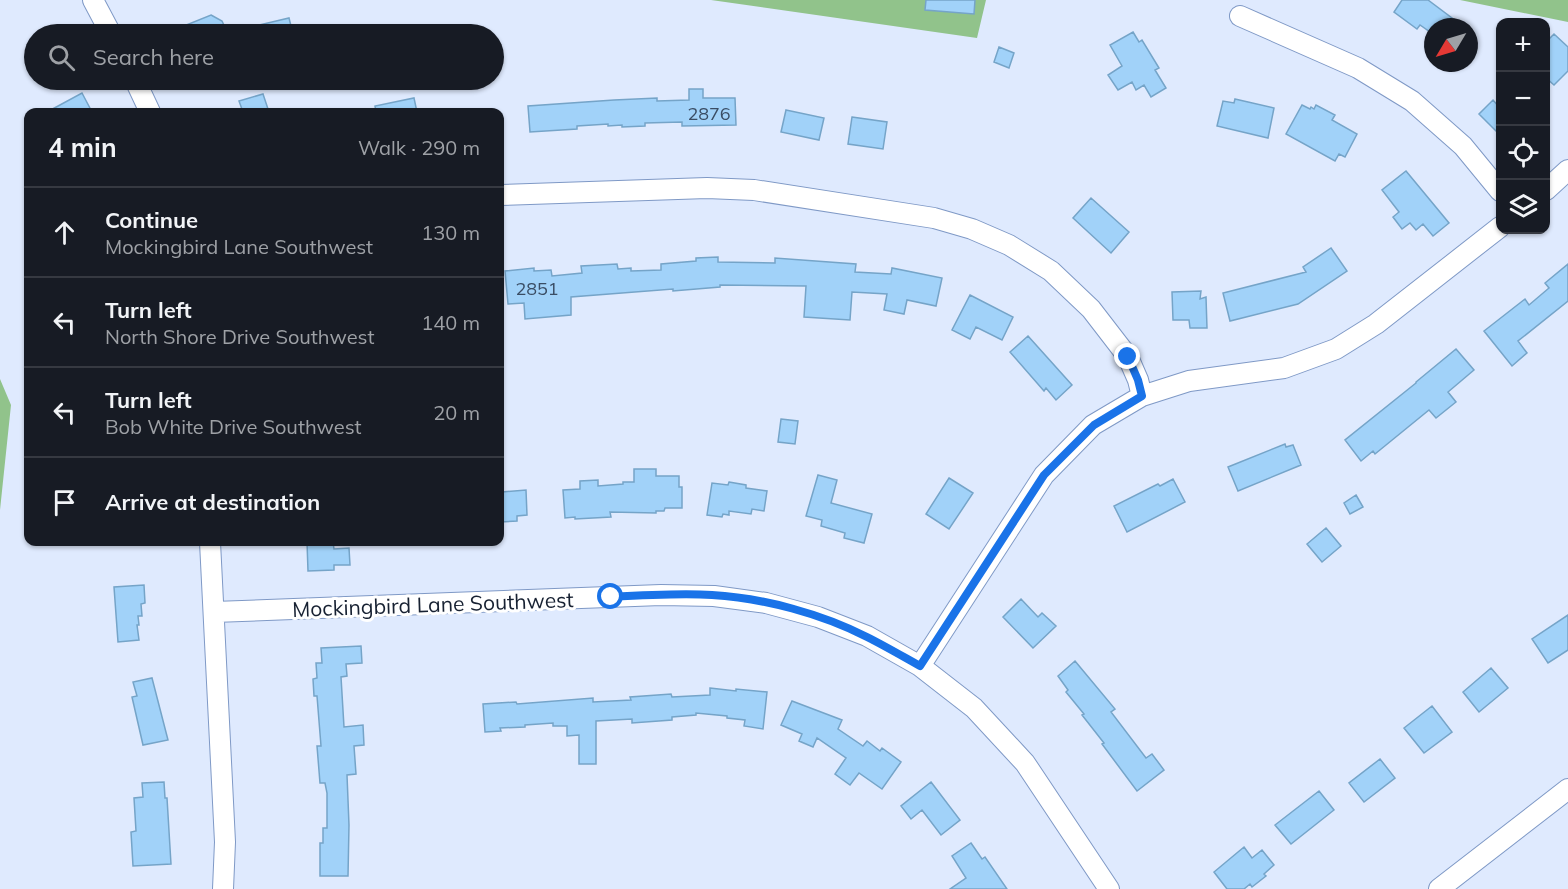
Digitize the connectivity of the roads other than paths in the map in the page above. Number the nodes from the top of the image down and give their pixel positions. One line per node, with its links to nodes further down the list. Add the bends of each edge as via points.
1 (93, 0): 3 (street)
2 (1240, 16): 7 (street, via 1358,68 1412,101 1463,146)
3 (106, 24)
4 (140, 90): 5 (street)
5 (148, 108)
6 (1568, 170): 8 (street)
7 (1496, 186)
8 (1550, 186)
9 (504, 195): 11 (street, via 754,190 934,218 972,229 1009,245 1051,272 1091,309 1128,357)
10 (1496, 230): 11 (street, via 1376,324 1336,349 1284,368 1189,381)
11 (1142, 396): 14 (street, via 1094,425 1044,475)
12 (210, 546): 13 (street)
13 (214, 612): 14 (street, Mockingbird Lane Southwest, via 651,595 714,596 766,603 818,617 867,636); 16 (street, via 225,842)
14 (920, 666): 17 (street, Mockingbird Lane Southwest, via 974,708 1025,763)
15 (1568, 789): 18 (street)
16 (223, 889)
17 (1109, 889)
18 (1439, 889)

